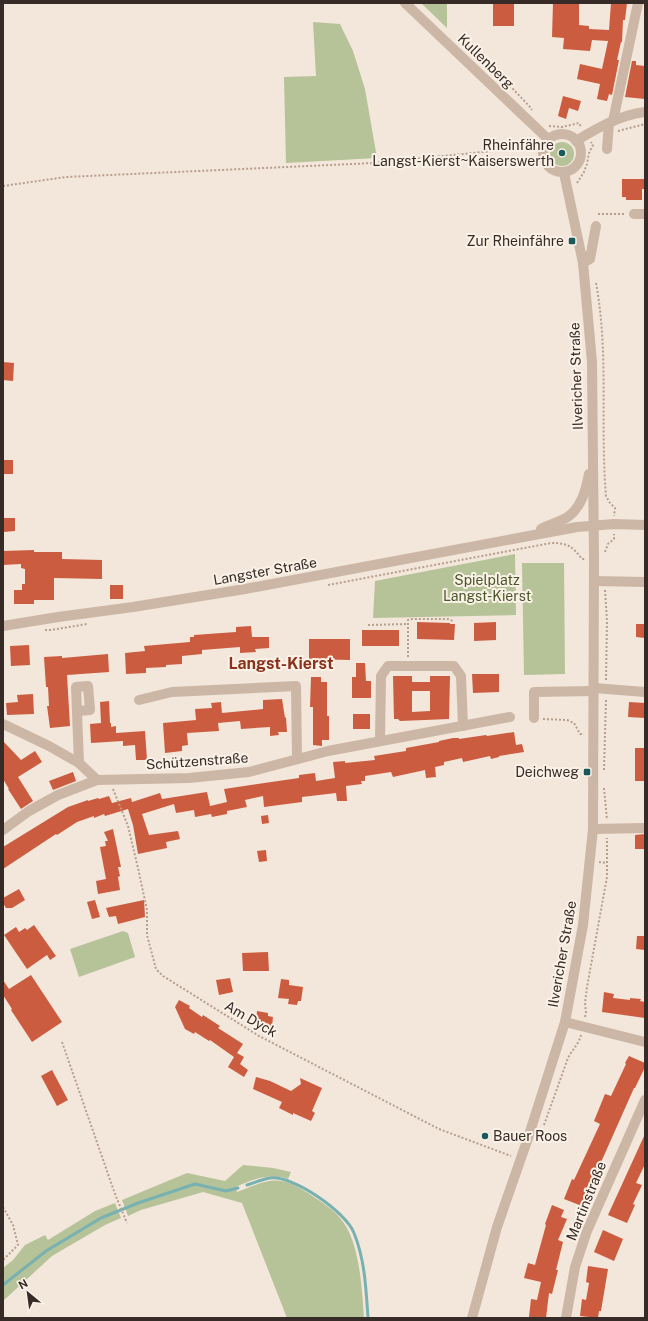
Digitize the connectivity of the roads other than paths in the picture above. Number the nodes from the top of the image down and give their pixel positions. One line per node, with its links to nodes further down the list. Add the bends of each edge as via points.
1 (405, 3): 6 (street, Kullenberg)
2 (638, 3): 4 (street)
3 (645, 112): 4 (street)
4 (611, 122): 5 (street); 7 (street)
5 (576, 141): 6 (street, via 568,135 560,134); 8 (street, via 581,152 580,159 574,168)
6 (546, 143): 8 (street, via 542,152 545,163 554,171)
7 (607, 149)
8 (564, 173): 10 (street, Ilvericher Straße)
9 (596, 226): 10 (street, via 590,259)
10 (583, 263): 11 (street, Ilvericher Straße, via 592,362)
11 (592, 461): 12 (street, Ilvericher Straße); 14 (street, Langster Straße, via 581,502 576,509 569,516)
12 (593, 525): 13 (street, Langster Straße); 14 (street, Langster Straße); 15 (street, Ilvericher Straße)
13 (645, 525)
14 (530, 535): 17 (street, Langster Straße, via 245,589)
15 (599, 581): 16 (street); 18 (street, Ilvericher Straße)
16 (645, 582)
17 (3, 626)
18 (594, 690): 19 (street, via 606,688); 23 (street, via 534,692); 31 (street, Ilvericher Straße)
19 (645, 692)
20 (139, 700): 27 (street, via 172,692 296,686)
21 (77, 711): 28 (street)
22 (510, 717): 25 (street, Schützenstraße)
23 (534, 718)
24 (3, 724): 28 (street)
25 (463, 726): 26 (street, Schützenstraße); 26 (street, via 461,676 454,666 388,666 380,676)
26 (380, 741): 27 (street, Schützenstraße)
27 (296, 759): 29 (street, Schützenstraße, via 249,772 189,778)
28 (80, 764): 29 (street)
29 (98, 780): 32 (street, Schützenstraße, via 58,795 29,811)
30 (645, 828): 31 (street)
31 (593, 829): 33 (street, Ilvericher Straße, via 583,925)
32 (3, 830)
33 (565, 1022): 34 (street); 36 (street, Ilvericher Straße, via 498,1227)
34 (645, 1042)
35 (645, 1100): 37 (street, Martinstraße, via 586,1231 575,1267)
36 (472, 1318)
37 (566, 1318)

